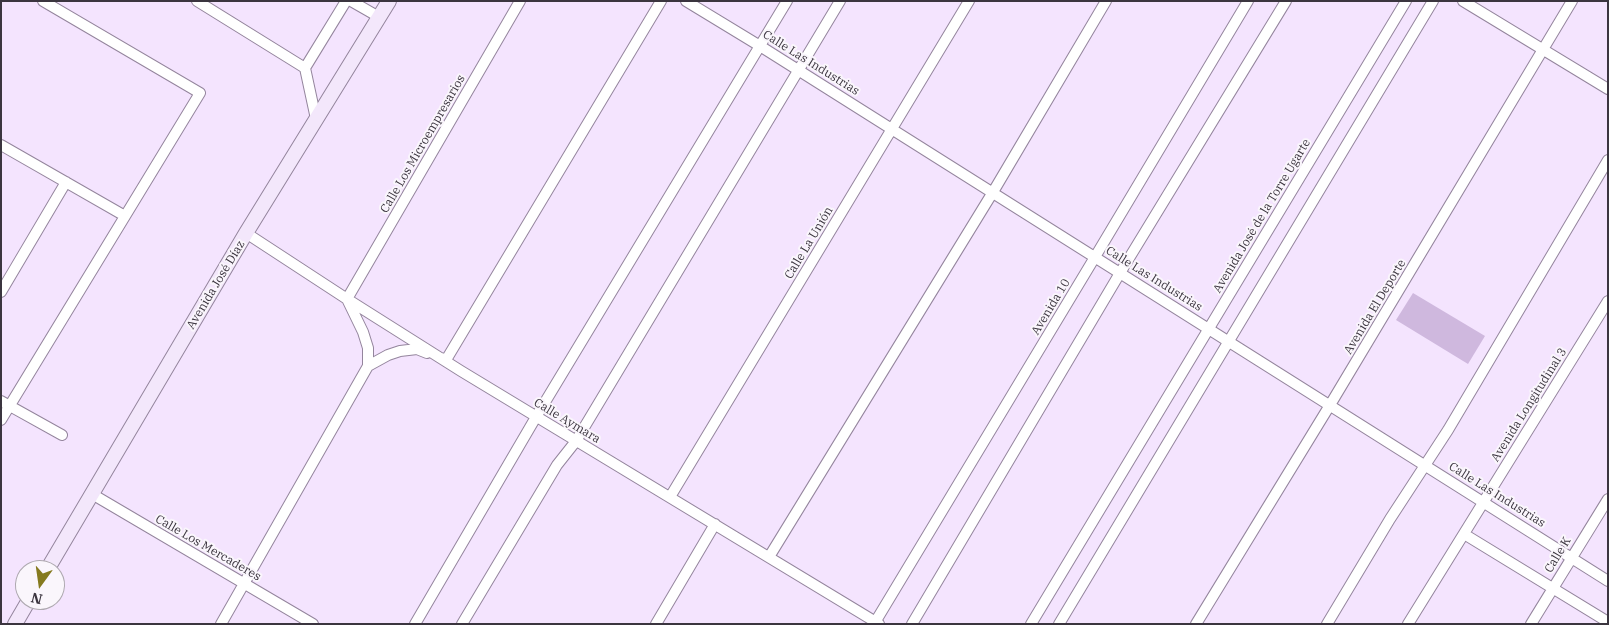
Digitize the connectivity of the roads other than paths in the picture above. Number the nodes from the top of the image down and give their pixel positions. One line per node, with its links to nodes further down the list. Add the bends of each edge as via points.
1 (43, 1): 31 (street, via 200,93)
2 (197, 1): 22 (street)
3 (346, 1): 22 (street)
4 (351, 1): 19 (street)
5 (388, 1): 19 (street, Avenida José Díaz)
6 (520, 1): 37 (street, Calle Los Microempresarios)
7 (661, 1): 41 (street)
8 (686, 1): 20 (street, Calle Las Industrias)
9 (787, 1): 20 (street)
10 (840, 1): 23 (street)
11 (969, 1): 26 (street, Calle La Unión)
12 (1106, 1): 30 (street)
13 (1248, 1): 33 (street, Avenida 10)
14 (1286, 1): 34 (street)
15 (1406, 1): 39 (street, Avenida José de la Torre Ugarte)
16 (1434, 1): 40 (street)
17 (1463, 1): 21 (street)
18 (1572, 1): 21 (street, Avenida El Deporte)
19 (379, 16): 25 (street, Avenida José Díaz)
20 (760, 46): 23 (street, Calle Las Industrias); 45 (street)
21 (1544, 49): 24 (street); 44 (street, Avenida El Deporte)
22 (305, 68): 25 (street)
23 (799, 70): 26 (street, Calle Las Industrias); 48 (street)
24 (1608, 89)
25 (316, 119): 32 (street, Avenida José Díaz)
26 (892, 129): 30 (street, Calle Las Industrias); 51 (street, Calle La Unión)
27 (1, 145): 29 (street)
28 (1608, 160): 49 (street)
29 (66, 182): 31 (street); 35 (street)
30 (993, 192): 33 (street, Calle Las Industrias); 56 (street)
31 (125, 216): 43 (street)
32 (246, 233): 37 (street, Calle Aymara); 50 (street, Avenida José Díaz)
33 (1095, 257): 34 (street, Calle Las Industrias); 64 (street, Avenida 10)
34 (1120, 273): 39 (street, Calle Las Industrias); 71 (street)
35 (5, 276): 36 (street)
36 (1, 292)
37 (347, 299): 41 (street, Calle Aymara); 42 (street, via 363,332 368,348)
38 (1608, 301): 53 (street, Avenida Longitudinal 3)
39 (1209, 329): 40 (street, Calle Las Industrias); 72 (street, Avenida José de la Torre Ugarte)
40 (1230, 342): 44 (street, Calle Las Industrias); 73 (street)
41 (446, 360): 42 (street, via 417,350 400,351); 45 (street, Calle Aymara)
42 (368, 366): 60 (street)
43 (6, 403): 46 (street); 47 (street)
44 (1330, 405): 49 (street, Calle Las Industrias); 74 (street, Avenida El Deporte)
45 (536, 417): 48 (street, Calle Aymara); 68 (street)
46 (1, 420)
47 (62, 435)
48 (576, 441): 51 (street, Calle Aymara); 69 (street, via 557,466)
49 (1426, 466): 53 (street, Calle Las Industrias); 75 (street)
50 (92, 494): 58 (street, Avenida José Díaz); 60 (street, Calle Los Mercaderes)
51 (670, 498): 54 (street, Calle Aymara)
52 (1608, 499): 57 (street, Calle K)
53 (1484, 502): 55 (street, Avenida Longitudinal 3); 57 (street, Calle Las Industrias)
54 (715, 524): 56 (street, Calle Aymara); 70 (street)
55 (1464, 534): 61 (street); 76 (street, Avenida Longitudinal 3)
56 (769, 557): 64 (street, Calle Aymara)
57 (1571, 558): 59 (street, Calle Las Industrias); 61 (street, Calle K)
58 (53, 560)
59 (1608, 581)
60 (245, 584): 66 (street); 67 (street, Calle Los Mercaderes)
61 (1553, 588): 63 (street); 77 (street, Calle K)
62 (23, 610): 65 (street)
63 (1608, 622)
64 (876, 623)
65 (15, 624)
66 (221, 624)
67 (312, 624)
68 (415, 624)
69 (462, 624)
70 (656, 624)
71 (912, 624)
72 (1031, 624)
73 (1059, 624)
74 (1196, 624)
75 (1327, 624)
76 (1408, 624)
77 (1531, 624)

